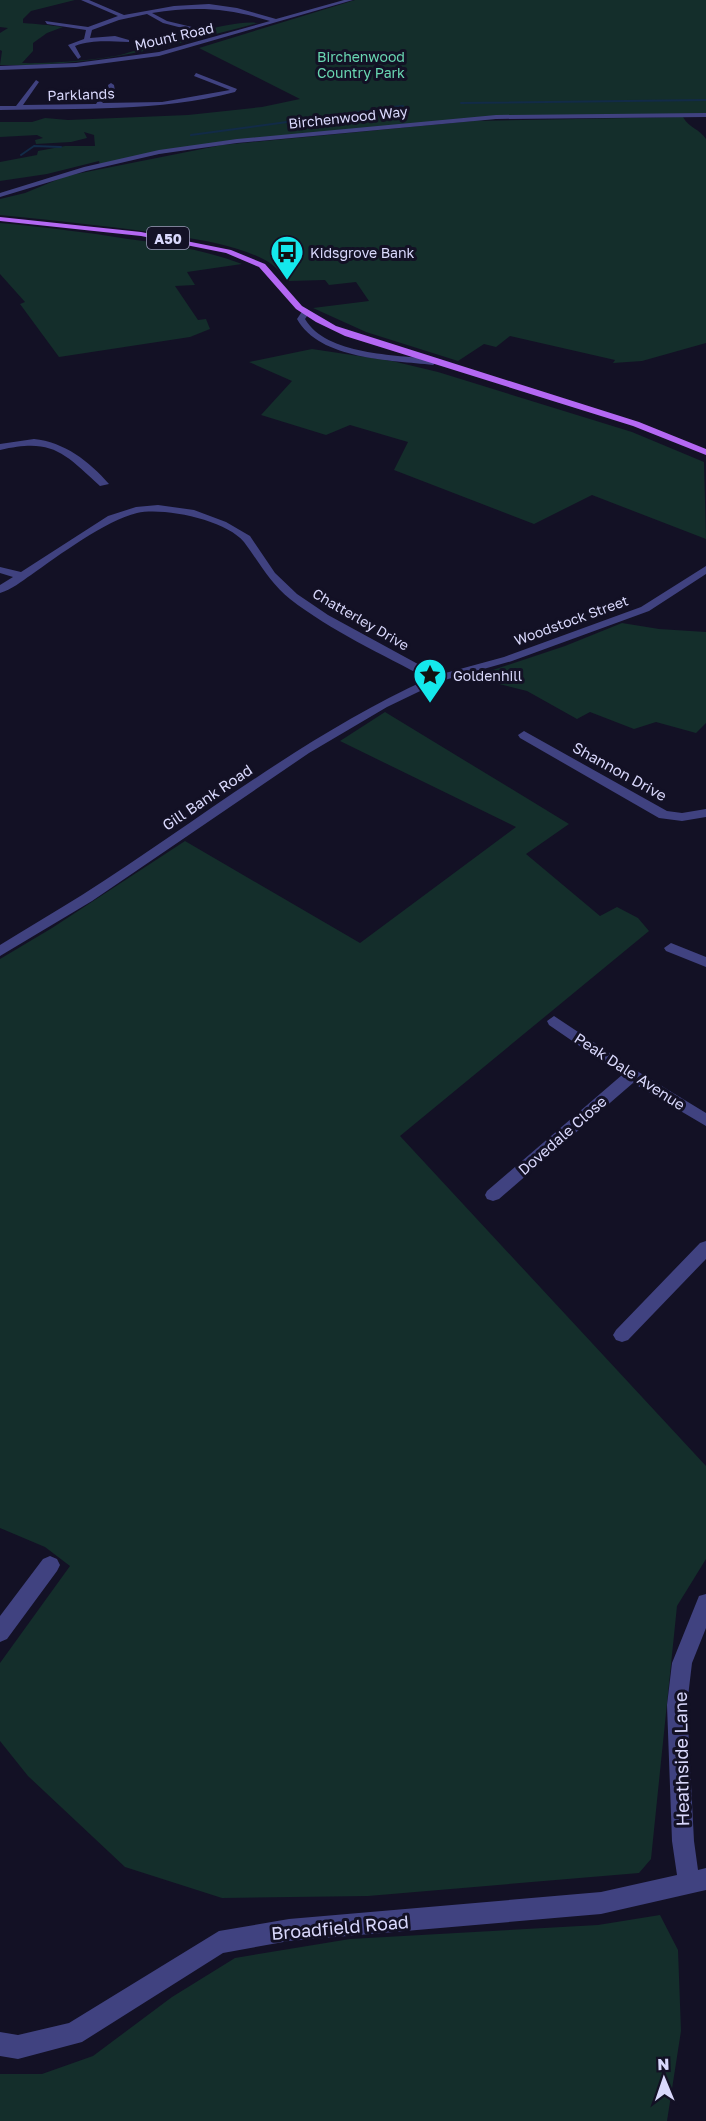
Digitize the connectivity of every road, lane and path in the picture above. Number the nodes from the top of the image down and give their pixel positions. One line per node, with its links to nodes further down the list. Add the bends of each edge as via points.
1 (82, 0): 5 (street)
2 (350, 0): 6 (street, Mount Road)
3 (194, 3): 4 (street); 6 (street)
4 (149, 13): 5 (street); 8 (street)
5 (125, 17): 9 (street, via 100,22)
6 (277, 21): 13 (street, Mount Road, via 177,50 129,59)
7 (47, 22): 9 (street)
8 (189, 28)
9 (89, 29): 10 (street)
10 (87, 40): 11 (street); 12 (street, via 71,45)
11 (128, 40)
12 (78, 57)
13 (0, 68)
14 (196, 75): 17 (street, Parklands, via 234,89 162,104)
15 (45, 85): 19 (street, via 35,83)
16 (111, 85): 17 (street, via 112,91)
17 (98, 105): 19 (street, Parklands)
18 (0, 108): 19 (street, Parklands)
19 (18, 108)
20 (706, 115): 21 (street, Birchenwood Way, via 496,117 237,141 159,152 84,169)
21 (0, 195)
22 (2, 219): 23 (main road, A50, via 160,237 224,250 266,268)
23 (306, 312): 24 (main road, A50, via 354,336); 24 (street, via 301,319 306,328 340,347)
24 (433, 362): 26 (main road, A50, via 636,424)
25 (0, 447): 27 (street, via 20,442 53,444 64,448)
26 (706, 452)
27 (104, 483)
28 (706, 569): 31 (street, Woodstock Street)
29 (0, 570): 30 (street)
30 (23, 576): 33 (street, Chatterley Drive); 34 (street, Chatterley Drive, via 112,518 158,508 190,512 246,538 272,575 293,596)
31 (696, 578): 32 (street); 34 (street, Woodstock Street, via 645,609 508,659)
32 (706, 587)
33 (0, 590)
34 (437, 680): 38 (street, Gill Bank Road, via 383,704 305,750 87,898)
35 (524, 735): 36 (street, Shannon Drive, via 664,815)
36 (706, 813)
37 (671, 948): 39 (street)
38 (0, 951)
39 (704, 959)
40 (554, 1021): 41 (street, Peak Dale Avenue)
41 (632, 1075): 42 (street, Peak Dale Avenue); 43 (street, Dovedale Close)
42 (706, 1120)
43 (493, 1195)
44 (706, 1248): 45 (street)
45 (622, 1335)
46 (50, 1565): 48 (street)
47 (706, 1603): 49 (street, Heathside Lane, via 682,1663 677,1706 683,1841)
48 (0, 1632)
49 (698, 1881): 50 (street, Broadfield Road, via 601,1903 289,1930 219,1942 74,2034 18,2047)
50 (0, 2044)

